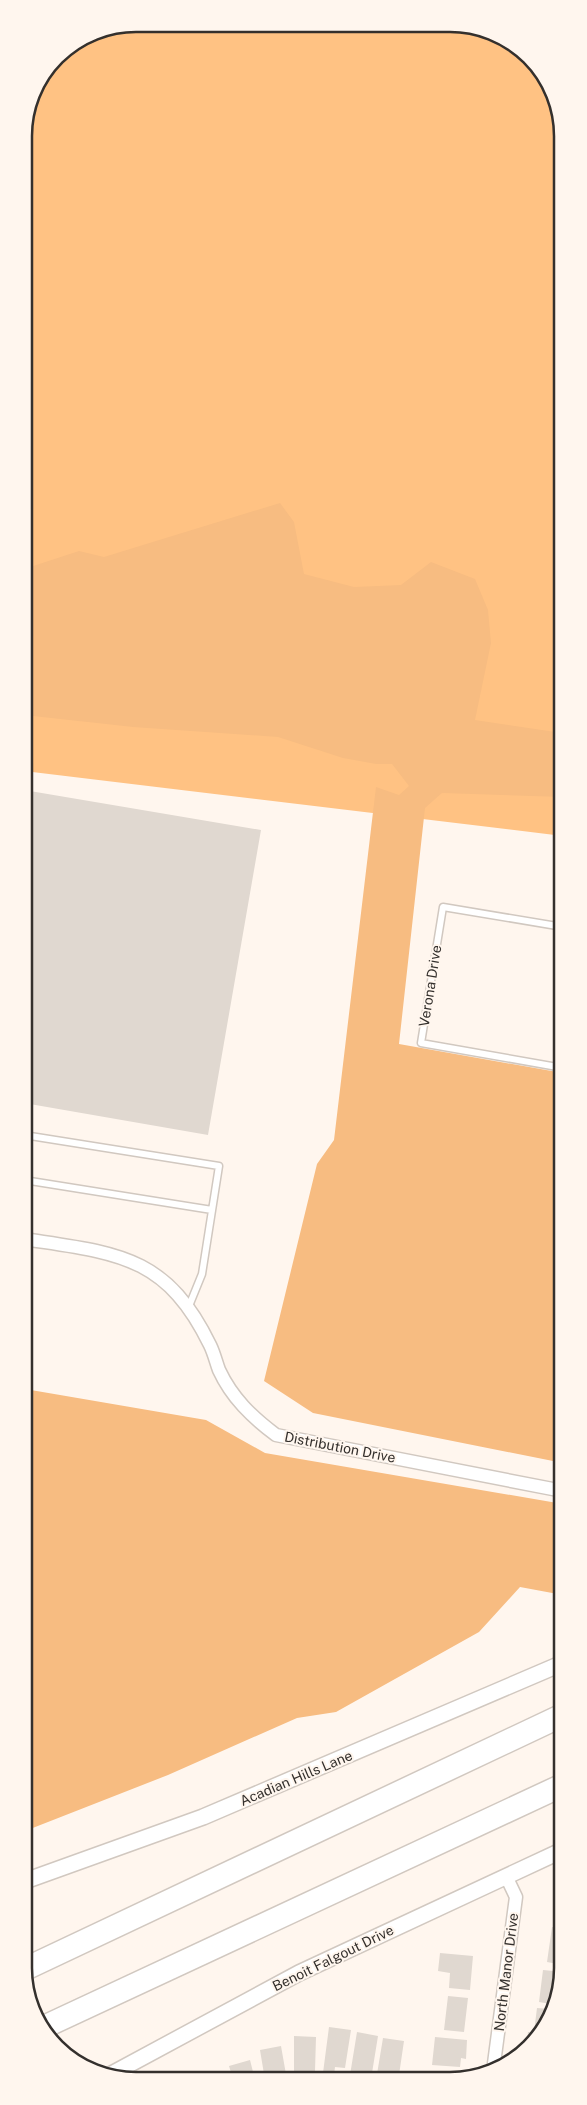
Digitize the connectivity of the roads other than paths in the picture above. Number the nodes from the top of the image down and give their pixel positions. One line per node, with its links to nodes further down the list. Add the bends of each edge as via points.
1 (554, 926): 2 (lane, Verona Drive, via 443,907 421,1043)
2 (554, 1066)
3 (32, 1136): 5 (lane, via 218,1166)
4 (32, 1181): 5 (lane)
5 (212, 1210): 7 (lane, via 202,1274)
6 (32, 1240): 7 (street, Distribution Drive, via 85,1248 137,1263 165,1281)
7 (189, 1306): 8 (street, Distribution Drive, via 230,1390 245,1411 276,1435)
8 (554, 1489)
9 (554, 1667): 14 (street, Acadian Hills Lane, via 203,1817)
10 (554, 1719): 15 (highway)
11 (554, 1789): 16 (highway)
12 (554, 1854): 13 (street, Benoit Falgout Drive)
13 (506, 1876): 17 (street, North Manor Drive, via 516,1897); 18 (street, Benoit Falgout Drive, via 299,1973)
14 (32, 1878)
15 (32, 1967)
16 (49, 2025)
17 (495, 2062)
18 (119, 2070)

